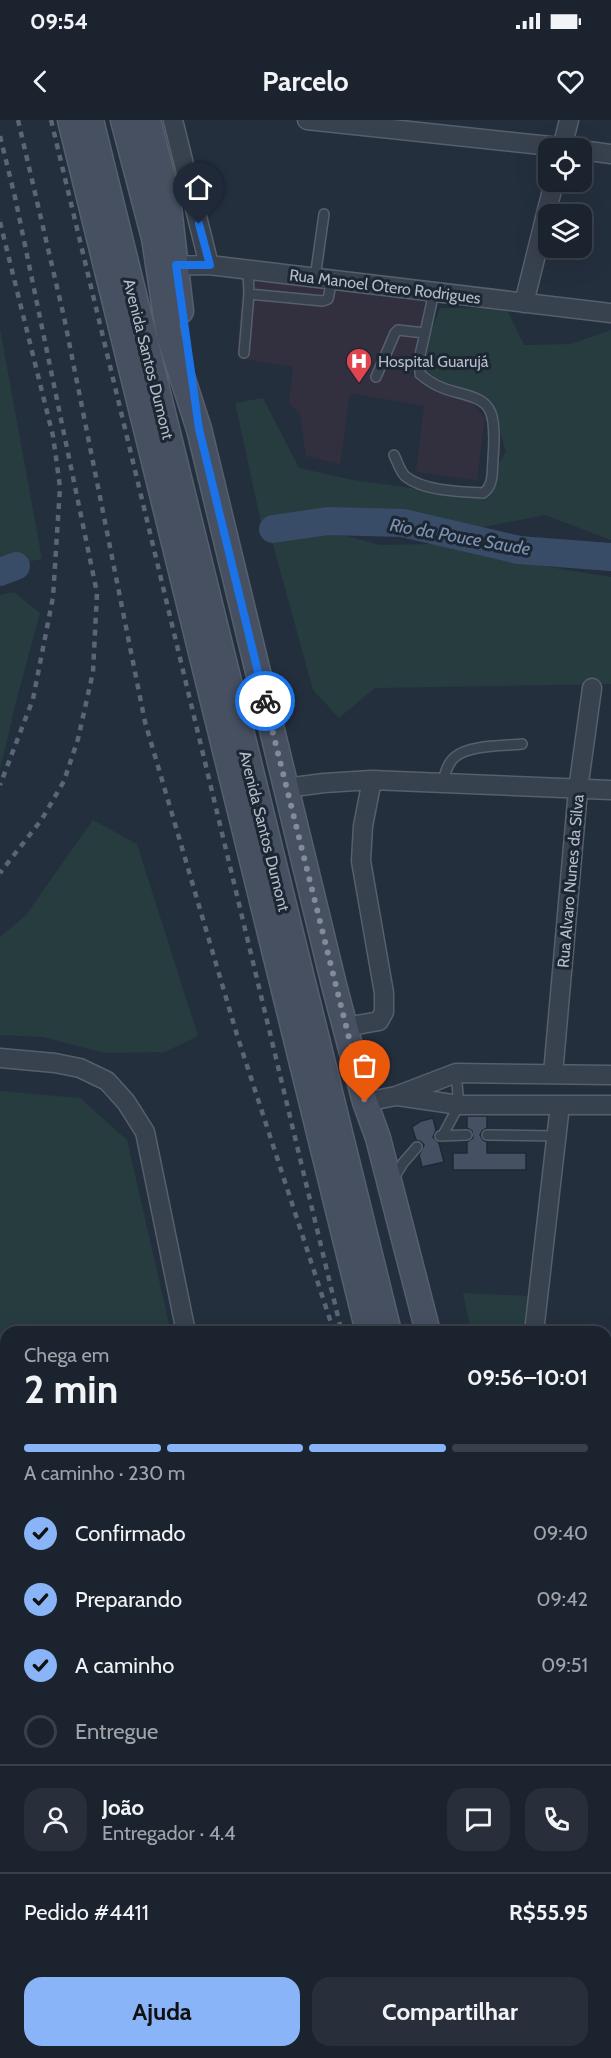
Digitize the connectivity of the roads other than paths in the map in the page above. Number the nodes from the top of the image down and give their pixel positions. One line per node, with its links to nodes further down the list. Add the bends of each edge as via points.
1 (70, 120): 49 (main road, Avenida Santos Dumont)
2 (91, 120): 50 (main road, Avenida Santos Dumont)
3 (123, 120): 14 (main road, Avenida Santos Dumont, via 154,238)
4 (148, 120): 14 (main road, Avenida Santos Dumont, via 168,198)
5 (173, 120): 15 (street)
6 (307, 120): 9 (street)
7 (569, 120): 8 (street)
8 (564, 138)
9 (538, 145)
10 (592, 151): 11 (street)
11 (611, 154)
12 (552, 192): 20 (street)
13 (324, 214): 17 (lane)
14 (167, 265): 15 (street, Rua Manoel Otero Rodrigues); 30 (main road, Avenida Santos Dumont, via 168,336 199,429)
15 (210, 265): 16 (street, Rua Manoel Otero Rodrigues)
16 (248, 270): 17 (street, Rua Manoel Otero Rodrigues); 19 (lane)
17 (324, 279): 18 (street, Rua Manoel Otero Rodrigues); 19 (lane, via 331,294 323,301)
18 (434, 292): 20 (street, Rua Manoel Otero Rodrigues); 22 (lane)
19 (249, 294): 23 (lane)
20 (524, 303): 21 (street, Rua Manoel Otero Rodrigues)
21 (611, 313)
22 (425, 333): 24 (lane, via 398,330); 25 (lane, via 420,374 442,388 483,402 490,410 493,427 488,490 483,493 436,488 415,482 403,475)
23 (244, 353)
24 (376, 377)
25 (394, 455)
26 (592, 688): 31 (street, Rua Alvaro Nunes da Silva)
27 (522, 744): 29 (lane, via 468,750 455,757)
28 (372, 780): 29 (street); 30 (street); 33 (street, via 361,861 385,1008 379,1021)
29 (442, 783): 31 (street)
30 (286, 788): 33 (main road, Avenida Santos Dumont)
31 (578, 790): 32 (street); 36 (street, Rua Alvaro Nunes da Silva)
32 (611, 790)
33 (346, 1027): 39 (main road, Avenida Santos Dumont)
34 (0, 1058): 48 (street, via 80,1068 107,1081 126,1102 145,1132)
35 (456, 1073): 36 (street); 38 (street); 40 (lane)
36 (553, 1074): 37 (street)
37 (611, 1075)
38 (396, 1096): 39 (street); 40 (street)
39 (365, 1102): 47 (main road, Avenida Santos Dumont)
40 (459, 1105): 41 (street); 43 (lane, via 440,1136)
41 (560, 1105): 42 (street); 45 (street)
42 (611, 1105)
43 (467, 1135)
44 (487, 1135): 45 (lane)
45 (557, 1136): 52 (street)
46 (417, 1147): 47 (lane)
47 (390, 1183): 51 (main road, Avenida Santos Dumont)
48 (185, 1326)
49 (367, 1326)
50 (388, 1326)
51 (426, 1326)
52 (535, 1326)

